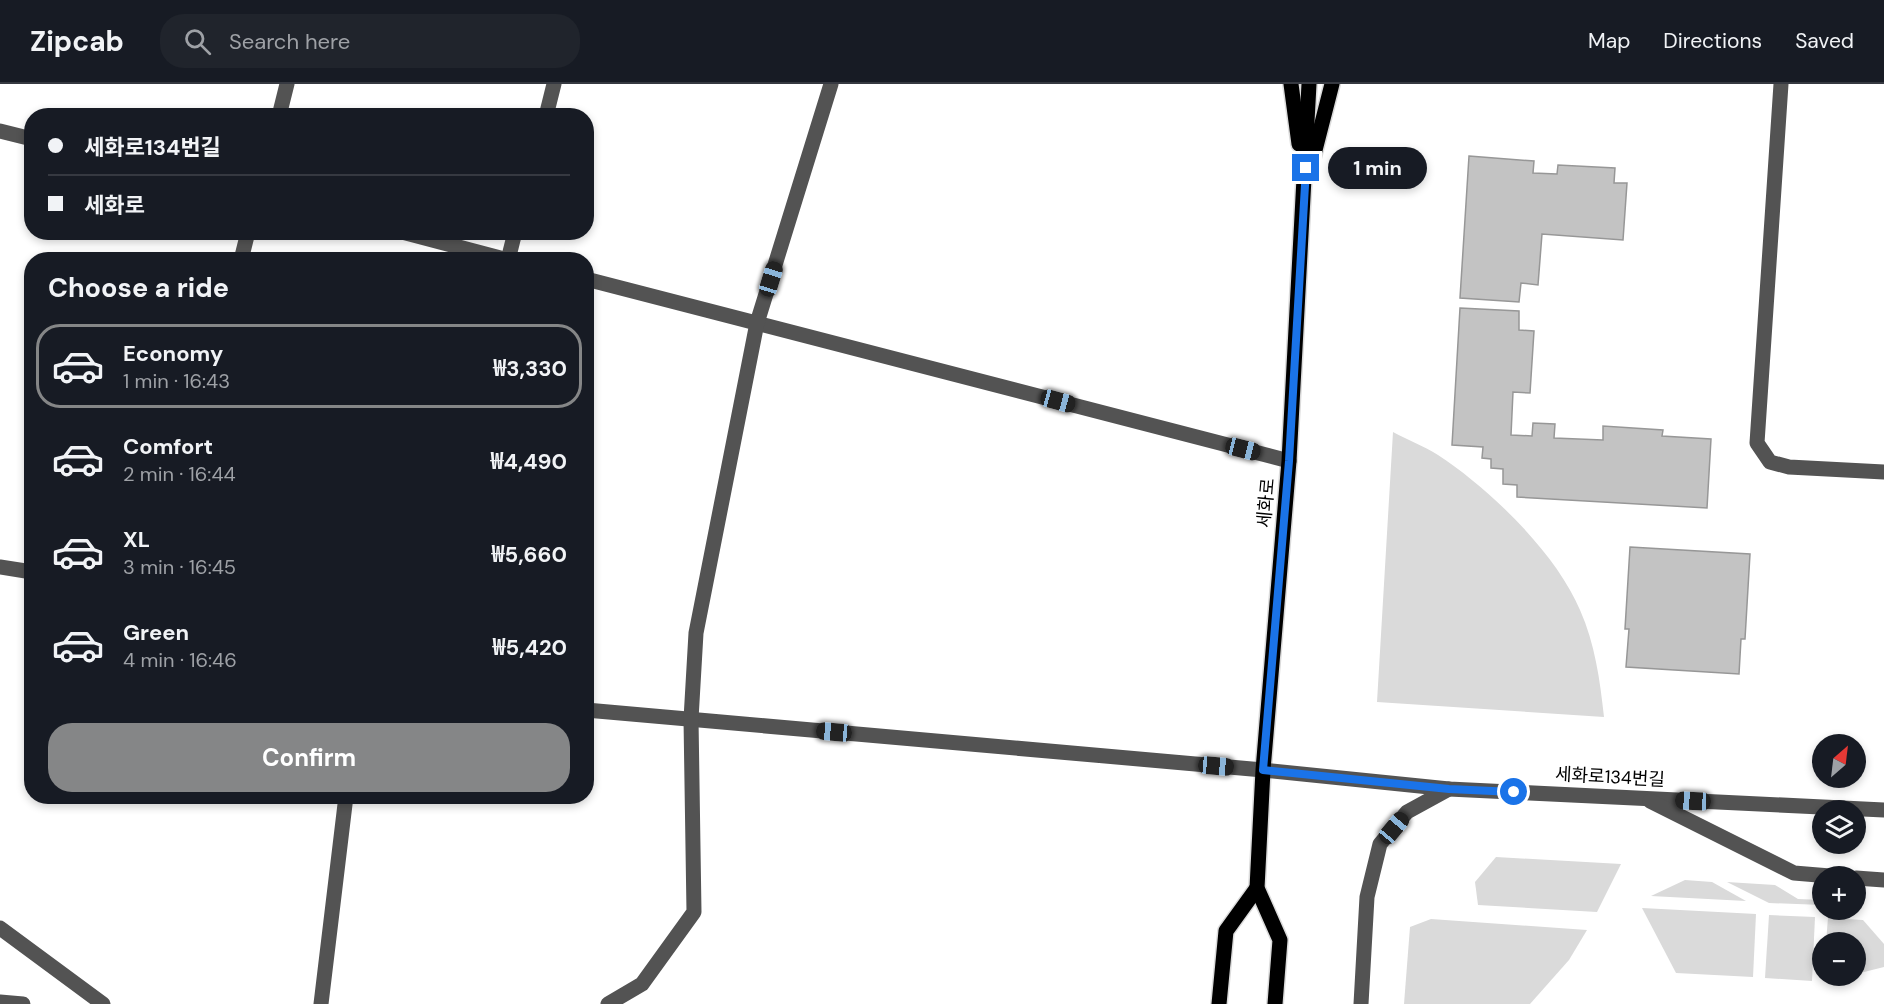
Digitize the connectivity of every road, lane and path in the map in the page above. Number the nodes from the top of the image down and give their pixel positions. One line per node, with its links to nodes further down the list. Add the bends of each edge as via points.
1 (287, 84): 8 (street)
2 (554, 84): 9 (street)
3 (831, 84): 16 (street)
4 (1291, 84): 12 (main road)
5 (1309, 84): 12 (main road, 세화로)
6 (1332, 84): 12 (main road)
7 (1781, 84): 18 (street, via 1757,443 1770,462 1789,467)
8 (281, 108)
9 (548, 108)
10 (0, 131): 11 (street)
11 (24, 137)
12 (1305, 188): 17 (main road, 세화로)
13 (432, 240): 14 (street)
14 (478, 252)
15 (594, 281): 16 (street)
16 (757, 323): 17 (street); 22 (street, via 696,633)
17 (1289, 461): 23 (main road, 세화로)
18 (1884, 472)
19 (0, 567): 20 (street)
20 (24, 571)
21 (594, 711): 22 (street, 세화로134번길)
22 (691, 719): 23 (street, 세화로134번길); 37 (street, via 694,912 642,984)
23 (1263, 770): 24 (street, 세화로134번길); 31 (main road, 세화로)
24 (1449, 789): 25 (street, 세화로134번길); 40 (street, via 1407,812 1380,844 1367,897)
25 (1645, 799): 27 (street, 세화로134번길); 28 (street, via 1794,873)
26 (345, 804): 36 (street)
27 (1884, 810)
28 (1812, 874)
29 (1866, 879): 30 (street)
30 (1884, 880)
31 (1257, 888): 38 (main road, via 1227,931); 39 (main road, 세화로, via 1280,940)
32 (0, 928): 35 (street)
33 (0, 1002): 34 (street)
34 (23, 1004)
35 (103, 1004)
36 (321, 1004)
37 (608, 1004)
38 (1219, 1004)
39 (1275, 1004)
40 (1361, 1004)

